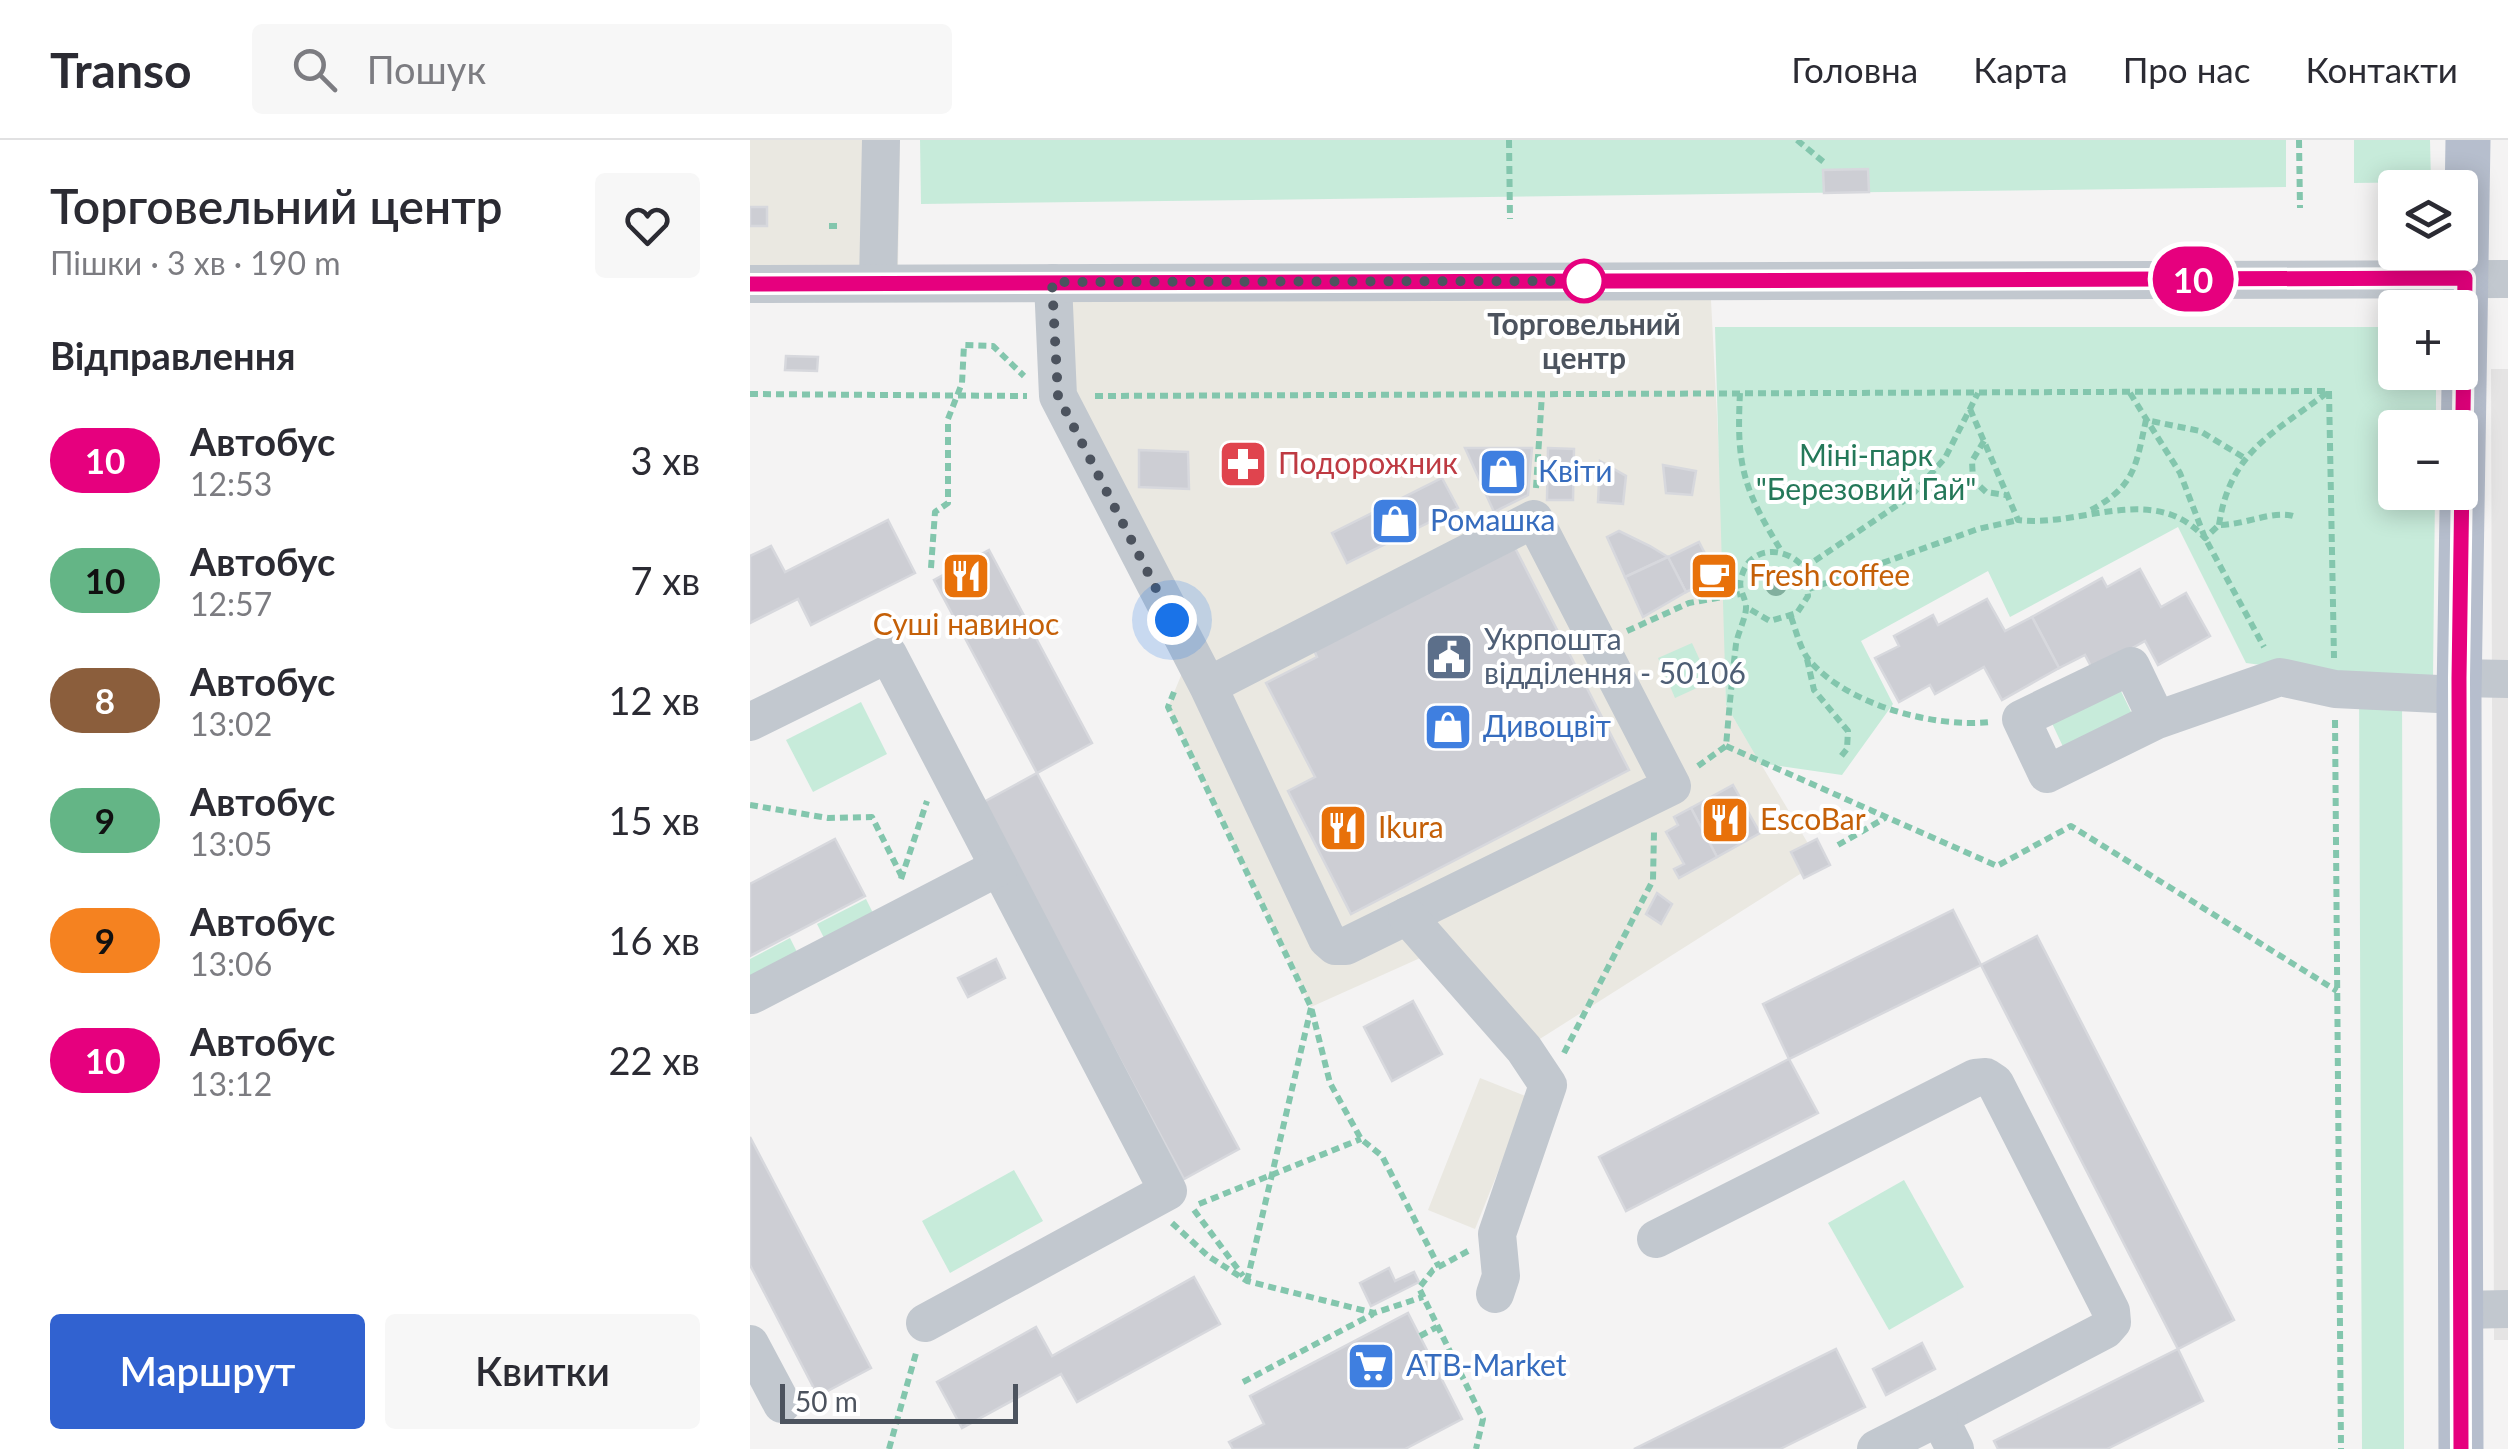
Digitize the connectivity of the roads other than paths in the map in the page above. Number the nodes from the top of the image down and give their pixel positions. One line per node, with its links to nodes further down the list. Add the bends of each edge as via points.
1 (881, 140): 5 (street)
2 (2468, 140): 3 (main road)
3 (2487, 279): 4 (street); 9 (main road)
4 (1052, 282): 5 (street); 8 (street, via 1051,396)
5 (878, 283): 6 (street)
6 (750, 284)
7 (2508, 679): 9 (street)
8 (1208, 686): 13 (street, via 1327,939 1346,946); 13 (street, via 1534,520 1672,786)
9 (2459, 687): 10 (street, via 2335,688 2280,678); 18 (main road)
10 (2157, 720): 10 (street, via 2130,666 2021,719 2048,774)
11 (750, 722): 12 (street, via 888,654)
12 (999, 867): 14 (street, via 910,893 883,927); 19 (street, via 1170,1200)
13 (1408, 916): 16 (street, via 1548,1085 1497,1234 1502,1276)
14 (752, 996)
15 (1656, 1239): 22 (street, via 1986,1076 2112,1322)
16 (1495, 1294)
17 (2508, 1309): 18 (street)
18 (2460, 1310): 24 (main road)
19 (925, 1323)
20 (750, 1344): 21 (street)
21 (782, 1404)
22 (1947, 1433): 23 (street)
23 (1876, 1449)
24 (2461, 1449)

